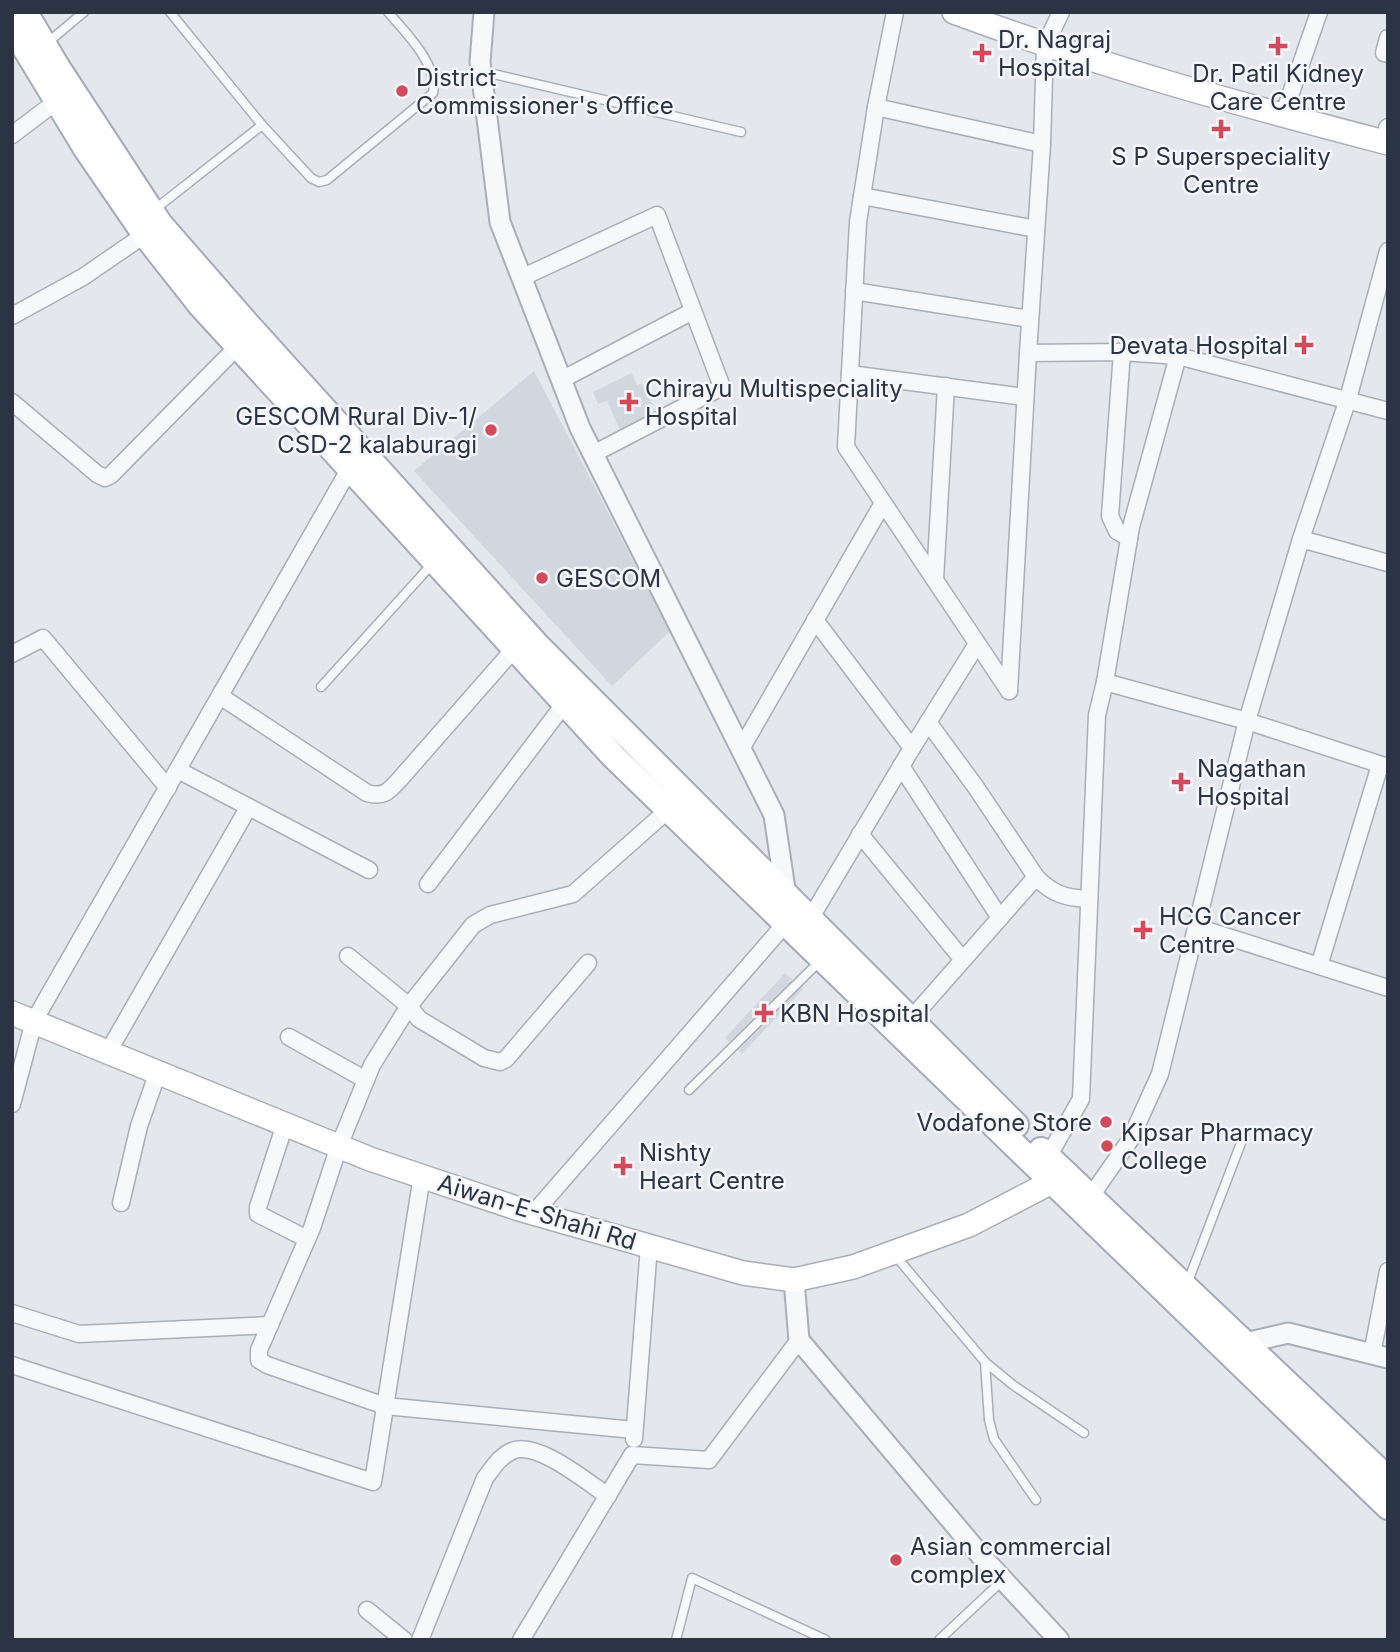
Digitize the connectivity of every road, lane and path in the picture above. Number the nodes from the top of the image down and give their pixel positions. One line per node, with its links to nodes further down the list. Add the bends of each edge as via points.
1 (25, 12): 14 (main road)
2 (84, 12): 14 (lane)
3 (170, 12): 20 (lane)
4 (388, 12): 20 (lane, via 426,63 434,85 429,98 319,182)
5 (484, 12): 16 (street)
6 (895, 12): 18 (street)
7 (954, 12): 13 (main road)
8 (989, 12): 13 (main road)
9 (1061, 12): 13 (street)
10 (1320, 12): 19 (street)
11 (12, 27): 17 (main road)
12 (1388, 38): 15 (street, via 1384,53)
13 (1048, 40): 19 (main road); 25 (street)
14 (45, 45): 27 (main road)
15 (1388, 54)
16 (481, 71): 22 (lane); 30 (street, via 500,222)
17 (57, 101): 23 (street); 27 (main road, via 86,149)
18 (876, 107): 25 (street); 26 (street)
19 (1285, 109): 21 (main road); 24 (main road)
20 (262, 125): 27 (lane)
21 (1388, 128)
22 (741, 132)
23 (12, 135)
24 (1388, 143)
25 (1042, 144): 28 (street)
26 (862, 196): 28 (street); 31 (street)
27 (153, 223): 33 (street, via 83,276); 35 (main road, via 201,306); 76 (main road, via 538,646)
28 (1036, 229): 34 (street)
29 (1388, 251): 43 (street)
30 (522, 278): 32 (street, via 657,215); 40 (street)
31 (854, 291): 34 (street); 39 (street)
32 (693, 311): 40 (street); 46 (street, via 722,387)
33 (12, 316)
34 (1030, 319): 37 (street)
35 (238, 346): 44 (street, via 104,478); 47 (main road)
36 (1122, 352): 37 (street); 38 (street); 49 (street, via 1110,516 1117,531)
37 (1028, 353): 42 (street)
38 (1178, 356): 43 (street); 49 (street)
39 (850, 374): 41 (street); 48 (street, via 846,447)
40 (561, 380): 46 (street)
41 (946, 386): 42 (street); 53 (street)
42 (1026, 397): 55 (street, via 1010,691)
43 (1348, 399): 45 (street); 50 (street)
44 (12, 402)
45 (1388, 411)
46 (593, 454): 65 (street)
47 (351, 468): 51 (main road); 60 (street)
48 (883, 503): 53 (street); 54 (street)
49 (1129, 538): 58 (street)
50 (1301, 539): 52 (street); 62 (street)
51 (435, 560): 56 (main road); 59 (lane)
52 (1388, 564)
53 (935, 580): 55 (street)
54 (815, 620): 64 (street); 65 (street)
55 (977, 644): 63 (street)
56 (515, 648): 60 (street, via 385,795 367,793); 61 (main road)
57 (12, 654): 69 (street, via 43,638)
58 (1105, 682): 62 (street); 77 (street, via 1097,715)
59 (321, 687)
60 (220, 696): 68 (street)
61 (565, 703): 71 (main road); 75 (street)
62 (1247, 721): 67 (street); 81 (street)
63 (928, 722): 64 (street); 74 (street)
64 (912, 748): 66 (street)
65 (741, 749): 76 (street, via 774,815)
66 (901, 766): 72 (street); 78 (street)
67 (1384, 766): 86 (street)
68 (178, 770): 69 (street); 70 (street)
69 (168, 788): 91 (street)
70 (248, 808): 73 (street); 93 (street)
71 (668, 810): 80 (main road); 88 (street, via 573,894 490,915 473,925)
72 (860, 834): 79 (street); 84 (street)
73 (369, 870)
74 (1036, 877): 77 (street, via 1062,896); 78 (street)
75 (428, 884)
76 (786, 896): 79 (main road)
77 (1088, 899): 101 (street, via 1081,1099)
78 (1000, 918): 84 (street)
79 (810, 919): 90 (main road)
80 (785, 924): 83 (main road); 106 (street)
81 (1197, 927): 86 (street); 104 (street, via 1160,1074 1130,1140)
82 (348, 956): 88 (street)
83 (821, 959): 96 (lane); 103 (main road)
84 (963, 960): 90 (street)
85 (588, 963): 88 (street, via 500,1062 484,1058 419,1019)
86 (1319, 966): 87 (street)
87 (1388, 988)
88 (409, 1006): 95 (street)
89 (12, 1013): 91 (main road, Aiwan-E-Shahi Rd)
90 (911, 1019): 101 (main road)
91 (34, 1021): 93 (main road, Aiwan-E-Shahi Rd); 97 (street)
92 (289, 1037): 95 (street)
93 (108, 1052): 94 (main road, Aiwan-E-Shahi Rd)
94 (158, 1072): 98 (main road, Aiwan-E-Shahi Rd); 105 (street, via 139,1126)
95 (366, 1080): 100 (street)
96 (689, 1090)
97 (12, 1104)
98 (285, 1124): 100 (main road, Aiwan-E-Shahi Rd); 107 (street, via 258,1214)
99 (1241, 1143): 112 (lane)
100 (339, 1146): 102 (main road, Aiwan-E-Shahi Rd); 107 (street)
101 (1048, 1157): 103 (main road)
102 (422, 1176): 106 (main road, Aiwan-E-Shahi Rd); 120 (street)
103 (1059, 1178): 104 (main road); 109 (main road, Aiwan-E-Shahi Rd, via 969,1225); 127 (main road)
104 (1091, 1196): 112 (main road)
105 (121, 1203)
106 (533, 1214): 108 (main road, Aiwan-E-Shahi Rd)
107 (307, 1239): 114 (street)
108 (649, 1246): 111 (main road, Aiwan-E-Shahi Rd, via 743,1273); 121 (street)
109 (894, 1253): 111 (main road, Aiwan-E-Shahi Rd); 118 (lane)
110 (1388, 1271): 117 (street)
111 (794, 1280): 115 (street)
112 (1185, 1286): 116 (main road)
113 (12, 1313): 114 (street, via 79,1335)
114 (270, 1325): 120 (street, via 259,1350 259,1360 267,1366)
115 (799, 1340): 123 (street, via 709,1460); 128 (street)
116 (1245, 1343): 117 (street, via 1288,1333); 124 (main road)
117 (1380, 1356)
118 (985, 1362): 122 (lane); 126 (lane, via 989,1420 995,1439)
119 (12, 1365): 120 (street, via 373,1482)
120 (385, 1406): 121 (street)
121 (634, 1430): 123 (street)
122 (1084, 1433)
123 (632, 1455): 125 (street)
124 (1388, 1479)
125 (608, 1496): 131 (street, via 541,1454 521,1449 500,1458 485,1478); 132 (street)
126 (1036, 1500)
127 (1388, 1507)
128 (1004, 1579): 135 (lane); 136 (street)
129 (368, 1610): 130 (street)
130 (404, 1640)
131 (420, 1640)
132 (521, 1640)
133 (676, 1640): 134 (lane, via 692,1578)
134 (826, 1640)
135 (939, 1640)
136 (1059, 1640)

